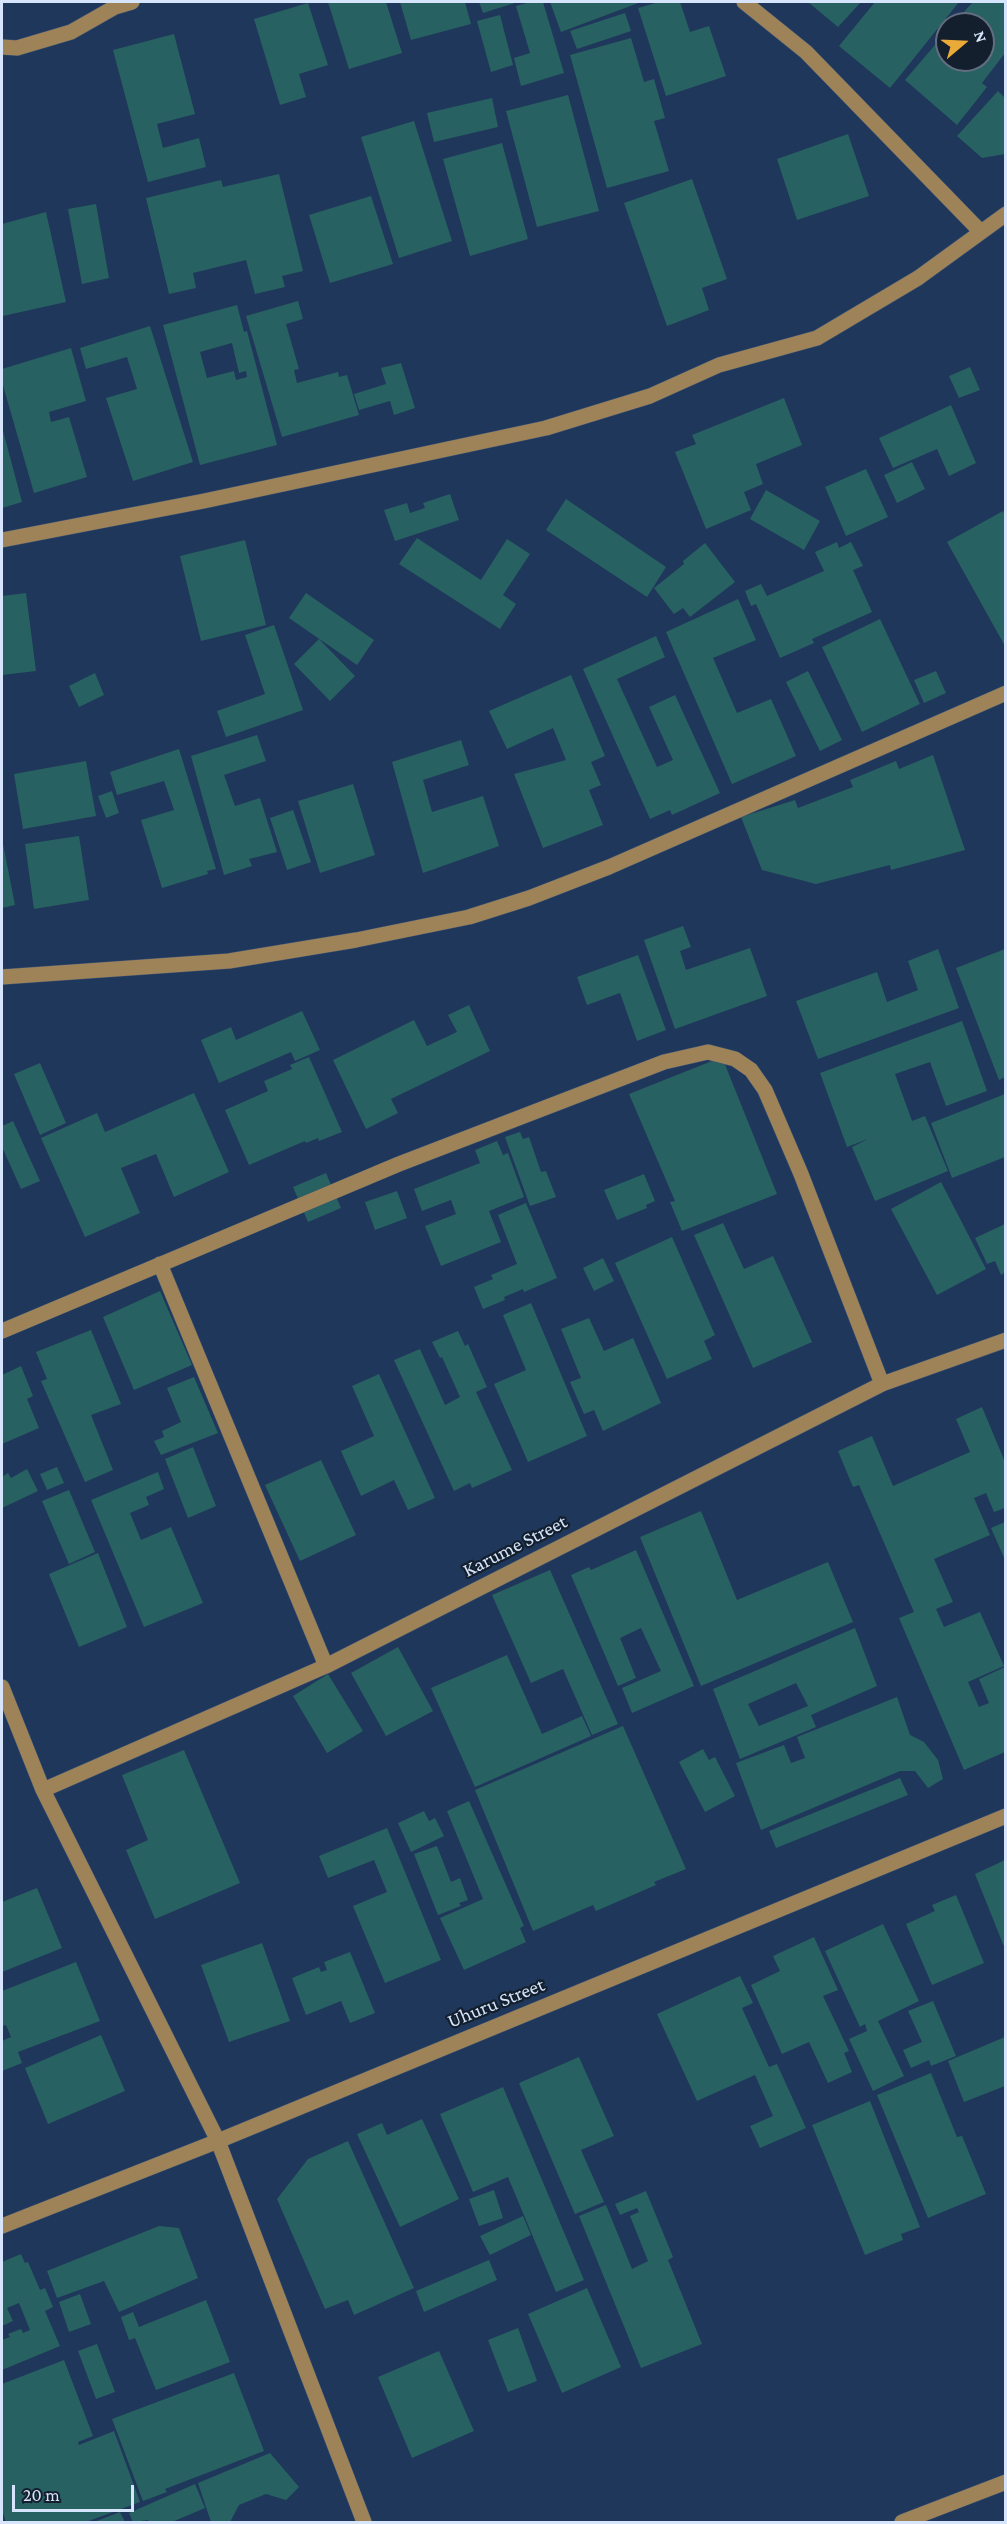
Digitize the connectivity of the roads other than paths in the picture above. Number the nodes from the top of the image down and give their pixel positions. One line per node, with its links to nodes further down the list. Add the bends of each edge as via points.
1 (132, 2): 3 (street, via 71,32 17,48)
2 (744, 2): 5 (street, via 806,52)
3 (2, 47)
4 (1005, 214): 5 (street)
5 (980, 231): 6 (street, via 918,278 817,338 719,365 630,402 546,428)
6 (2, 540)
7 (1005, 693): 8 (street, via 609,867 469,917 229,961)
8 (2, 977)
9 (160, 1264): 10 (street); 12 (street, via 410,1160 664,1062 708,1052 735,1059 751,1070 765,1090); 13 (street)
10 (2, 1330)
11 (1005, 1340): 12 (street, Karume Street)
12 (882, 1384): 13 (street, Karume Street)
13 (326, 1666): 15 (street, Karume Street)
14 (2, 1687): 15 (street)
15 (43, 1790): 17 (street)
16 (1005, 1816): 17 (street, Uhuru Street)
17 (218, 2141): 18 (street, Uhuru Street); 20 (street)
18 (2, 2226)
19 (1005, 2482): 21 (street)
20 (364, 2523)
21 (902, 2523)

